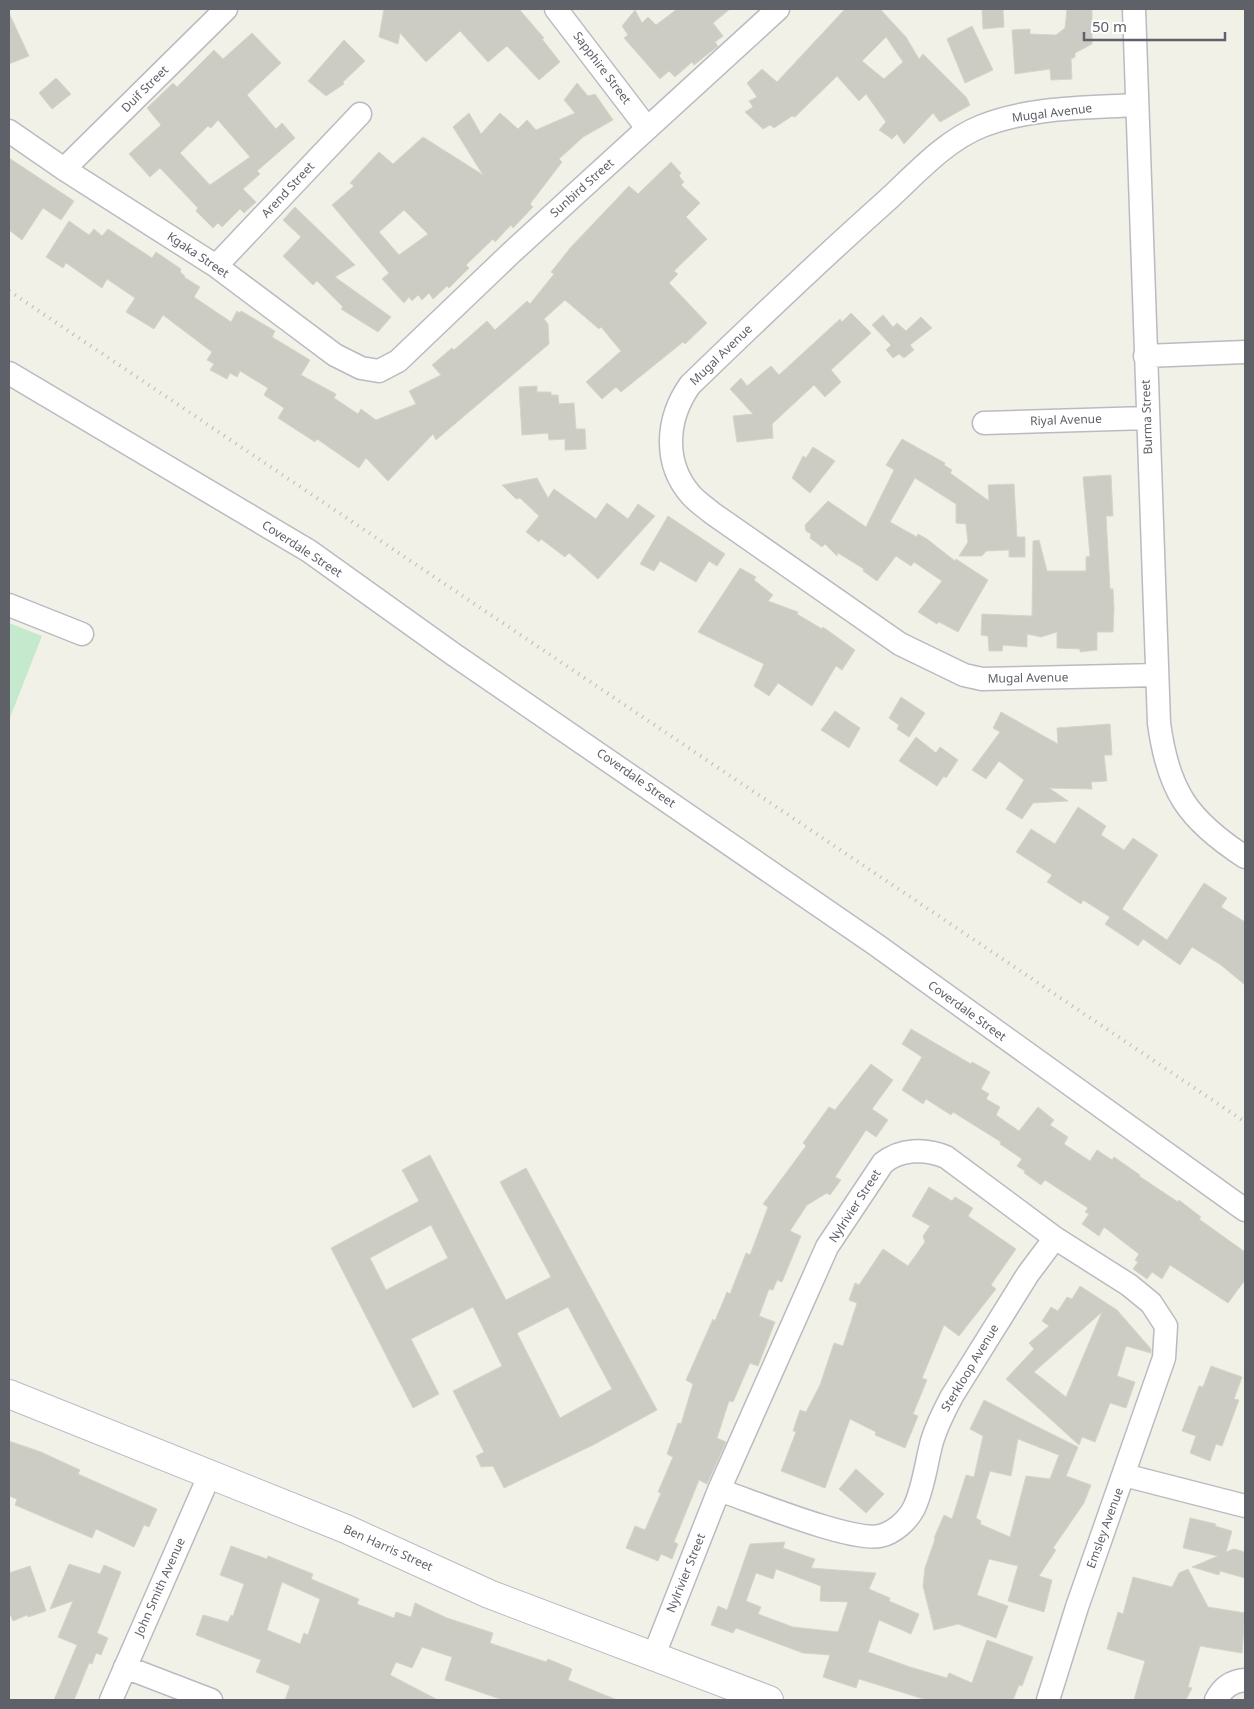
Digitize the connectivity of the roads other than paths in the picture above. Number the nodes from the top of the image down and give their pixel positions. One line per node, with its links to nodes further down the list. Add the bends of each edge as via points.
1 (226, 9): 9 (street, Duif Street)
2 (556, 9): 7 (street, Sapphire Street)
3 (778, 9): 7 (street, Sunbird Street)
4 (1134, 9): 5 (street, Burma Street)
5 (1136, 105): 12 (street, Burma Street); 19 (street, Mugal Avenue, via 1041,112 999,121 973,130 948,146 690,385 670,433 674,467 692,496 900,644 949,670 982,679)
6 (360, 114): 10 (street, Arend Street)
7 (647, 128): 13 (street, Sunbird Street)
8 (9, 131): 9 (street, Kgaka Street)
9 (64, 169): 10 (street, Kgaka Street)
10 (216, 266): 13 (street, Kgaka Street, via 335,355 361,368 379,371)
11 (1245, 352): 12 (street)
12 (1145, 356): 15 (street, Burma Street)
13 (387, 368)
14 (9, 373): 21 (street, Coverdale Street, via 309,551 453,654 876,944)
15 (1147, 418): 16 (street, Riyal Avenue); 19 (street, Burma Street)
16 (984, 423)
17 (9, 604): 18 (street)
18 (82, 634)
19 (1158, 675): 20 (street, Burma Street, via 1158,724 1164,759 1182,801 1214,835)
20 (1245, 857)
21 (1245, 1210)
22 (1055, 1238): 25 (street, Nylrivier Street, via 1137,1291 1159,1312 1166,1326 1164,1358); 26 (street, Sterkloop Avenue, via 1028,1274 952,1396 932,1442 926,1475 914,1508 893,1531 880,1536 852,1535); 26 (street, Nylrivier Street, via 939,1154 913,1151 893,1155 882,1164 827,1247)
23 (9, 1394): 24 (street, Ben Harris Street)
24 (210, 1474): 28 (street, Ben Harris Street, via 346,1528 489,1594); 29 (street, John Smith Avenue)
25 (1124, 1474): 27 (street, Emsley Avenue); 34 (street, Emsley Avenue)
26 (719, 1490): 28 (street, Nylrivier Street)
27 (1245, 1506)
28 (654, 1656): 33 (street, Ben Harris Street)
29 (125, 1667): 31 (street, John Smith Avenue); 32 (street)
30 (1245, 1680): 35 (street, via 1229,1685)
31 (111, 1700)
32 (211, 1700)
33 (769, 1700)
34 (1048, 1700)
35 (1216, 1700)

